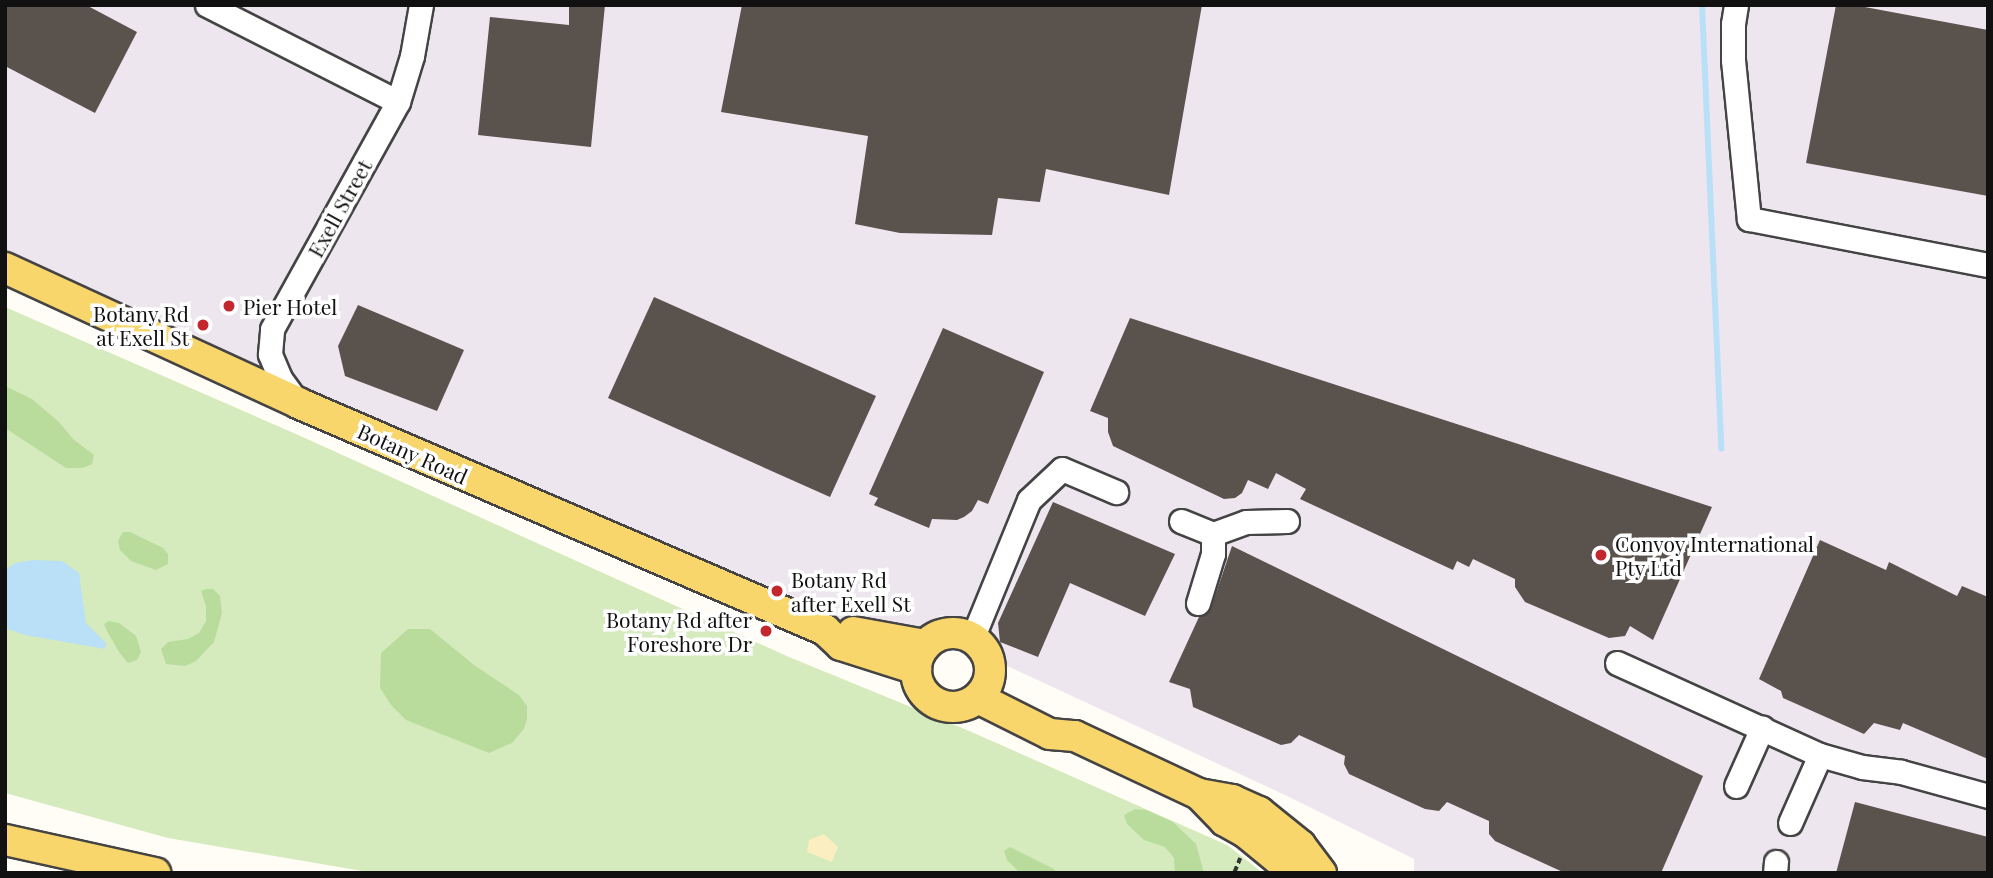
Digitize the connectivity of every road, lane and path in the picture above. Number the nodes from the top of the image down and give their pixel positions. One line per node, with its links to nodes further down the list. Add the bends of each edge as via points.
1 (208, 5): 4 (street)
2 (421, 5): 4 (street, Exell Street)
3 (1736, 5): 5 (street, via 1733,60 1749,219)
4 (398, 102): 7 (street, Exell Street, via 272,329 270,355)
5 (1988, 265)
6 (5, 268): 7 (main road, Botany Road)
7 (298, 403): 14 (main road, Botany Road, via 825,630 841,645)
8 (1115, 492): 13 (street, via 1062,468 1030,500)
9 (1181, 521): 11 (street)
10 (1287, 521): 11 (street, via 1246,522)
11 (1213, 534): 12 (street, via 1213,554)
12 (1198, 603)
13 (972, 639): 14 (main road, via 947,634); 16 (main road, via 987,655)
14 (921, 657): 16 (main road, via 918,681 932,701 956,707)
15 (1617, 663): 17 (street)
16 (984, 688): 20 (main road, via 1012,695 1058,717 1075,736)
17 (1762, 728): 18 (street); 19 (street)
18 (1821, 755): 21 (street); 22 (street)
19 (1736, 786)
20 (1199, 794): 24 (main road, via 1225,821); 25 (main road, via 1232,800 1259,812 1300,845)
21 (1988, 796)
22 (1790, 822)
23 (5, 840): 26 (main road)
24 (1260, 844): 25 (main road); 27 (main road)
25 (1314, 872)
26 (155, 873)
27 (1282, 873)

